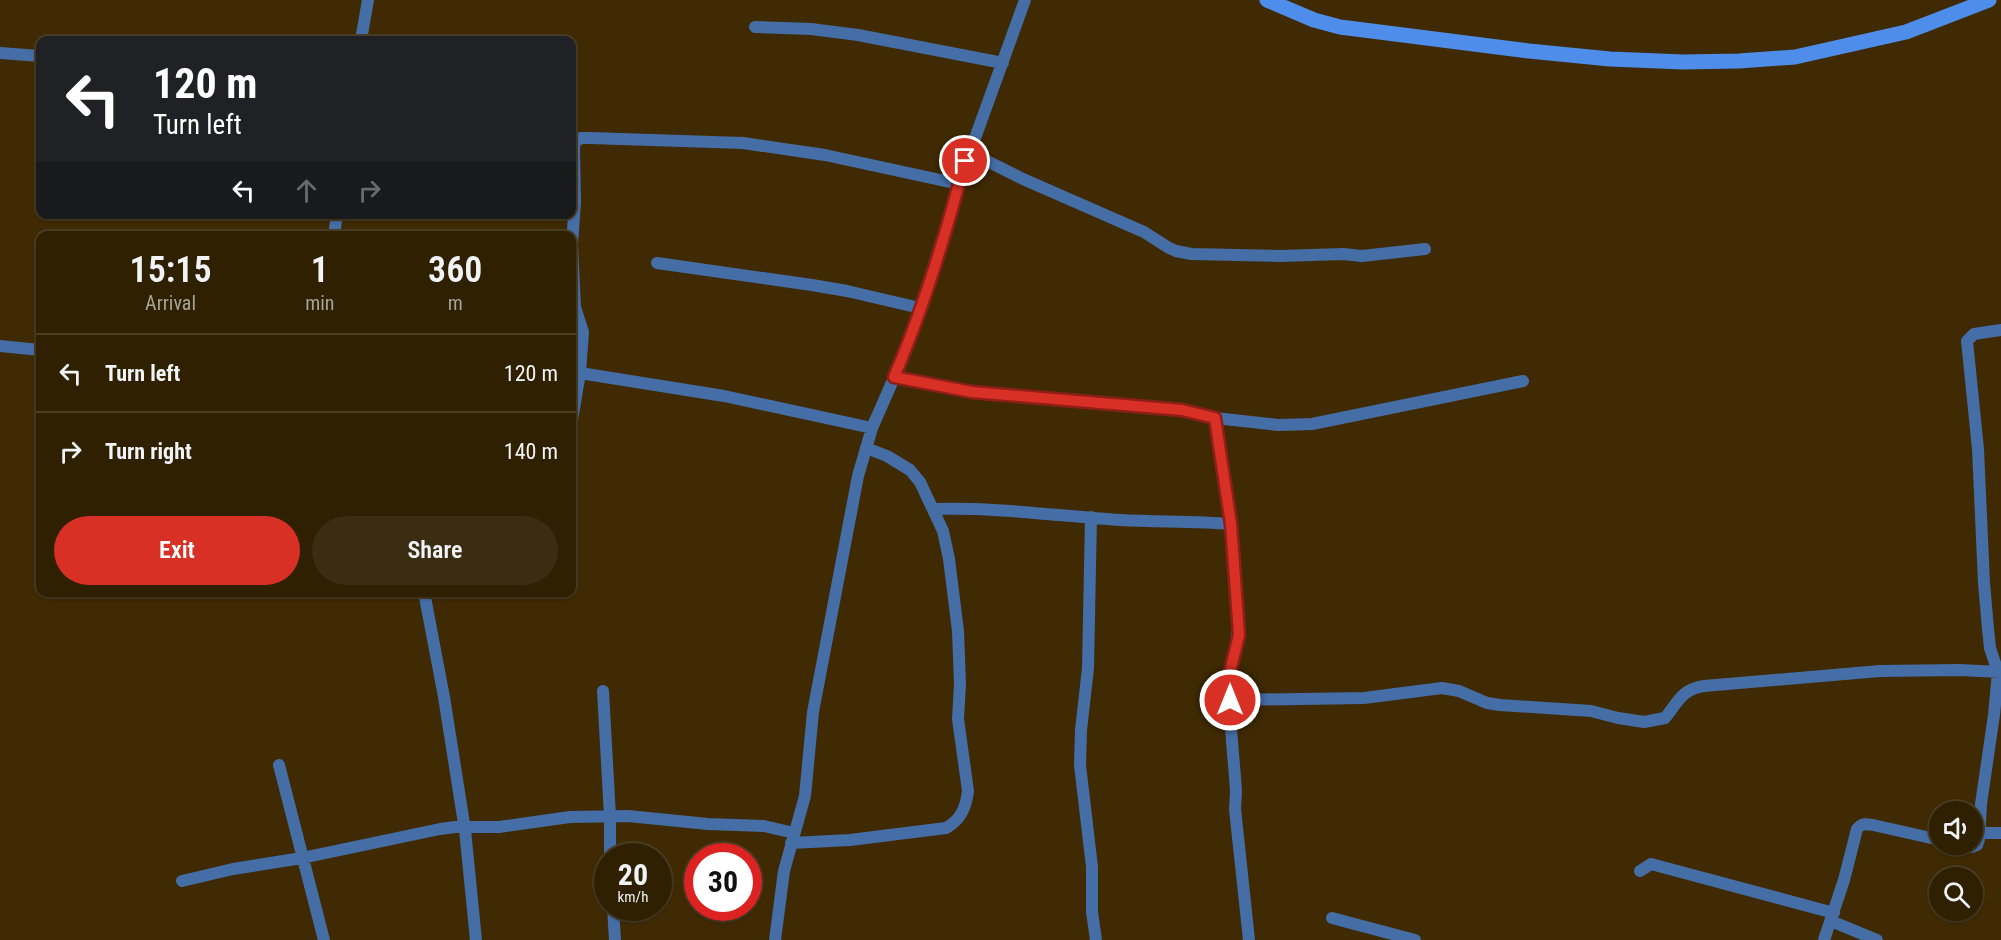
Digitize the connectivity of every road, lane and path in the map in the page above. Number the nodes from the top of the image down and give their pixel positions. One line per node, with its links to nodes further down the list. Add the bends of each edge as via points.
1 (368, 0): 6 (street)
2 (1025, 0): 9 (street)
3 (1267, 0): 4 (street, via 1340,27 1529,51 1683,62 1795,57 1906,32)
4 (1989, 0)
5 (756, 27): 9 (street, via 858,35)
6 (362, 36)
7 (0, 53): 8 (street)
8 (36, 56)
9 (1003, 63): 11 (street)
10 (576, 141): 12 (street, via 581,138 744,143 825,155)
11 (969, 152): 12 (street); 13 (street, via 1144,232 1169,248 1191,254 1362,256)
12 (959, 184): 15 (street)
13 (1425, 249)
14 (657, 262): 15 (street, via 835,289)
15 (920, 308): 21 (street)
16 (576, 319): 20 (street, via 583,332)
17 (2001, 330): 31 (street, via 1974,334 1967,341 1978,448 1988,629)
18 (0, 346): 19 (street)
19 (36, 350)
20 (580, 373): 23 (street); 25 (street, via 724,396)
21 (894, 377): 24 (street, via 972,392 1182,410); 25 (street)
22 (1523, 381): 24 (street, via 1312,424 1278,425)
23 (576, 396)
24 (1215, 418): 29 (street)
25 (872, 429): 26 (street)
26 (867, 448): 27 (street, via 910,470); 40 (street, via 831,611 813,712 805,796)
27 (933, 509): 28 (street, via 1006,509); 40 (street, via 947,546 958,630 958,719 968,790 964,809 954,824 946,828 850,840)
28 (1091, 517): 29 (street); 53 (street, via 1088,668 1080,747)
29 (1231, 524): 33 (street, via 1239,635 1230,672)
30 (425, 597): 37 (street)
31 (1999, 672): 33 (street, via 1880,671 1695,687 1683,693 1665,717 1644,722 1590,711 1487,703 1442,688 1364,698); 35 (street)
32 (603, 691): 36 (street)
33 (1230, 700): 54 (street, via 1234,809)
34 (279, 765): 43 (street)
35 (1983, 807)
36 (610, 816): 37 (street); 40 (street, via 764,826); 42 (street)
37 (465, 827): 43 (street); 50 (street)
38 (1983, 832): 39 (street)
39 (2001, 833)
40 (793, 838): 52 (street, via 784,871)
41 (1929, 838): 46 (street, via 1874,825 1860,826)
42 (610, 843)
43 (302, 858): 45 (street); 49 (street)
44 (1640, 871): 46 (street, via 1651,864)
45 (182, 881)
46 (1833, 917): 56 (street); 57 (street)
47 (1332, 918): 55 (street)
48 (614, 921): 51 (street)
49 (324, 940)
50 (476, 940)
51 (615, 940)
52 (775, 940)
53 (1096, 940)
54 (1249, 940)
55 (1414, 940)
56 (1824, 940)
57 (1877, 940)

